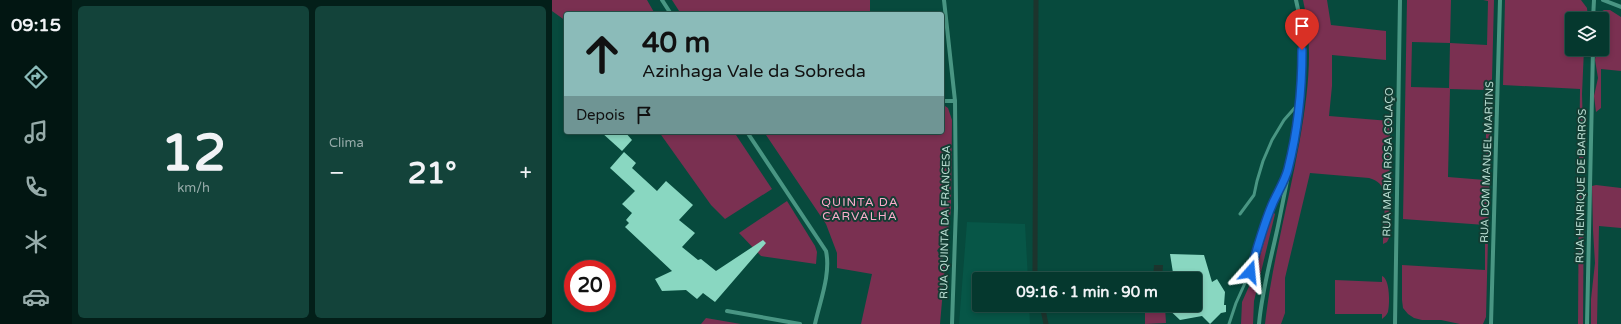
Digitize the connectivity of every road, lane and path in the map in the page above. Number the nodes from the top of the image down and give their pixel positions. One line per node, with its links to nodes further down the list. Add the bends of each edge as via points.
1 (662, 0): 9 (street)
2 (944, 0): 13 (street, RUA QUINTA DA FRANCESA)
3 (1296, 0): 14 (street, via 1302,38)
4 (1400, 0): 24 (street, RUA MARIA ROSA COLAÇO)
5 (1500, 0): 25 (street, RUA DOM MANUEL MARTINS)
6 (1594, 0): 10 (street)
7 (1603, 0): 8 (street)
8 (1621, 7)
9 (670, 12)
10 (1593, 12)
11 (1593, 56): 26 (street, RUA HENRIQUE DE BARROS)
12 (944, 101): 13 (street)
13 (955, 101): 21 (street, RUA QUINTA DA FRANCESA, via 956,208)
14 (1299, 102): 16 (street); 17 (lane, via 1272,140 1263,161 1254,195)
15 (748, 134): 20 (street, via 826,251 827,272)
16 (1288, 171): 22 (lane, via 1271,206 1250,272); 23 (street, via 1262,296)
17 (1240, 214)
18 (727, 311): 19 (street)
19 (800, 324)
20 (815, 324)
21 (952, 324)
22 (1229, 324)
23 (1259, 324)
24 (1395, 324)
25 (1491, 324)
26 (1587, 324)

